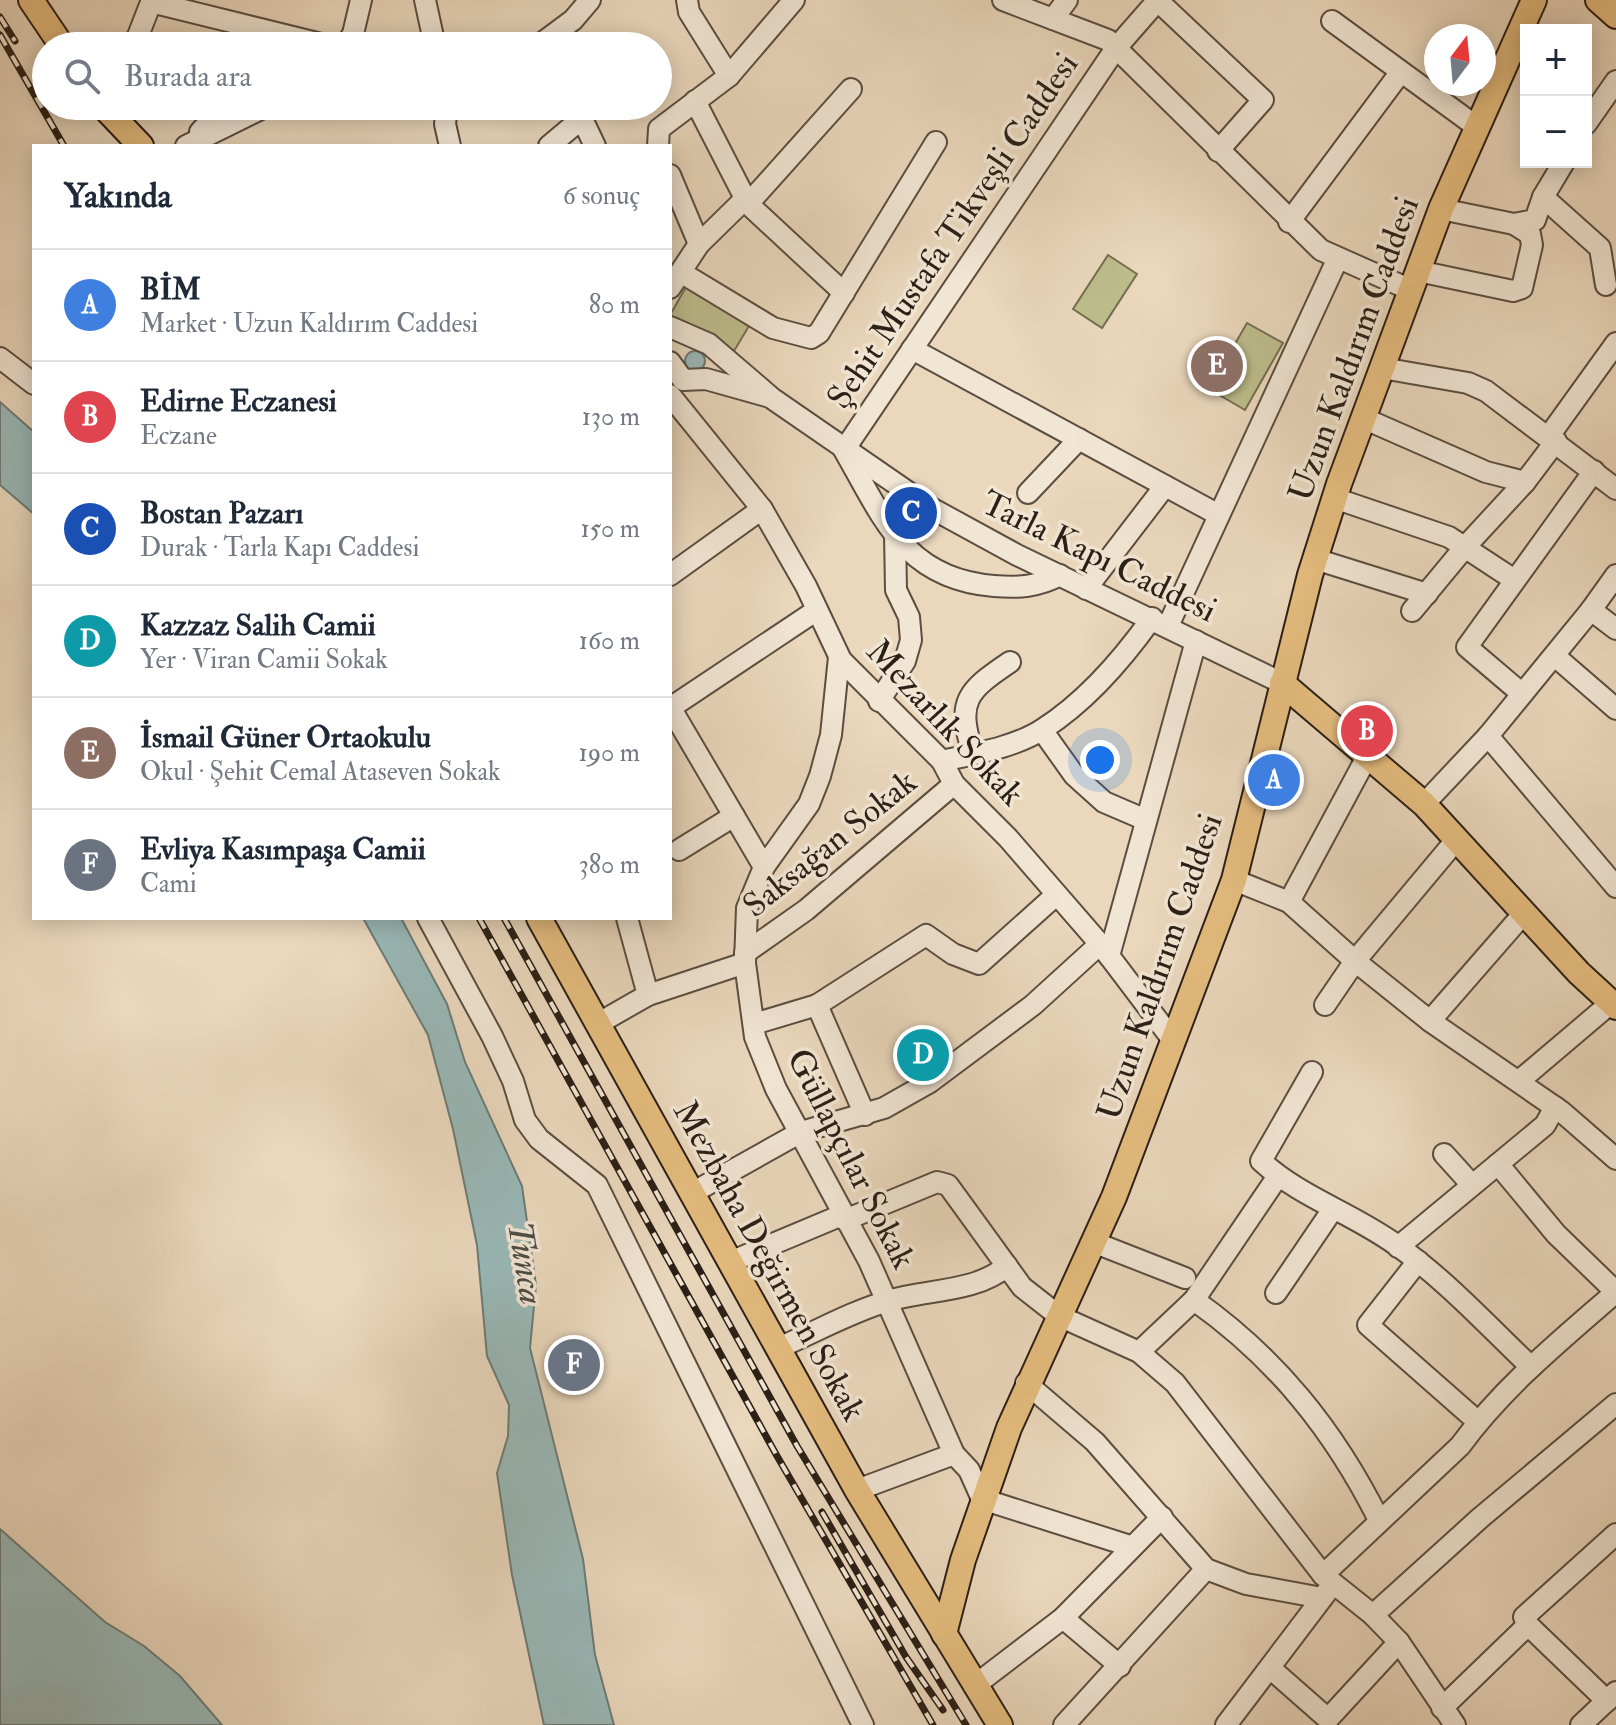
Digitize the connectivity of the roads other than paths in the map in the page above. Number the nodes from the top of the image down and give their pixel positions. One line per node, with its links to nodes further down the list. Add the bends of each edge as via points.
1 (31, 0): 16 (main road)
2 (361, 0): 19 (street)
3 (425, 0): 20 (street)
4 (590, 0): 21 (street)
5 (687, 0): 24 (street, via 689,12)
6 (794, 0): 24 (street)
7 (1003, 0): 14 (street)
8 (1067, 0): 14 (street)
9 (1158, 0): 22 (street, Şehit Mustafa Tikveşli Caddesi); 46 (street, via 1263,100)
10 (1534, 0): 36 (main road, Uzun Kaldırım Caddesi)
11 (1598, 0): 13 (main road)
12 (151, 1): 17 (street); 18 (street)
13 (1616, 16)
14 (1053, 19): 22 (street)
15 (1332, 21): 23 (street)
16 (53, 32)
17 (139, 32)
18 (244, 32)
19 (353, 32)
20 (432, 32)
21 (557, 32)
22 (1116, 48): 46 (street); 64 (street, Şehit Mustafa Tikveşli Caddesi)
23 (1400, 73): 36 (street); 52 (street)
24 (729, 76): 27 (street)
25 (1616, 81): 28 (street)
26 (851, 89): 50 (street)
27 (695, 101): 29 (street); 50 (street)
28 (1592, 115)
29 (672, 119)
30 (116, 120): 38 (main road)
31 (211, 120): 39 (street)
32 (238, 120): 40 (street)
33 (442, 120): 41 (street)
34 (446, 120): 42 (street)
35 (671, 120): 45 (street, via 659,129)
36 (1477, 127): 51 (main road, Uzun Kaldırım Caddesi)
37 (936, 142): 60 (street)
38 (139, 144)
39 (188, 144)
40 (189, 144)
41 (435, 144)
42 (450, 144)
43 (551, 144): 44 (street, via 574,125 585,125)
44 (594, 144)
45 (658, 144)
46 (1218, 151): 52 (street)
47 (1560, 168): 49 (street)
48 (672, 180): 54 (street)
49 (1543, 197): 53 (street, via 1535,220); 55 (street, via 1600,248)
50 (746, 201): 54 (street); 60 (street)
51 (1441, 209): 53 (street); 58 (main road, Uzun Kaldırım Caddesi)
52 (1289, 222): 56 (street)
53 (1514, 224): 58 (street, via 1530,234 1532,245 1522,288)
54 (699, 244): 57 (street)
55 (1608, 249): 59 (street)
56 (1338, 258): 58 (street); 82 (street)
57 (676, 280): 60 (street, via 773,328 811,338)
58 (1415, 281): 66 (main road, Uzun Kaldırım Caddesi)
59 (1606, 285)
60 (844, 293)
61 (672, 328): 63 (street, Tarla Kapı Caddesi)
62 (1616, 343): 73 (street)
63 (705, 344): 67 (street, via 717,365); 69 (street, via 679,346); 70 (street, Tarla Kapı Caddesi)
64 (912, 349): 72 (street); 74 (street, Şehit Mustafa Tikveşli Caddesi)
65 (0, 358): 68 (street)
66 (1382, 368): 71 (main road, Uzun Kaldırım Caddesi); 73 (street, via 1468,383)
67 (706, 379): 69 (street, Tarla Kapı Caddesi); 70 (street, Tarla Kapı Caddesi)
68 (32, 382)
69 (673, 382): 81 (street, Mezarlık Sokak)
70 (773, 399): 74 (street, Tarla Kapı Caddesi)
71 (1363, 418): 76 (street, via 1486,472); 80 (main road, Uzun Kaldırım Caddesi)
72 (1079, 439): 77 (street); 79 (street)
73 (1552, 439): 75 (street); 76 (street)
74 (844, 450): 83 (street); 87 (street, Tarla Kapı Caddesi, via 931,508)
75 (1594, 471): 78 (street); 89 (street)
76 (1525, 482): 84 (street)
77 (1165, 486): 82 (street); 90 (street)
78 (1616, 489)
79 (1028, 493)
80 (1334, 498): 84 (street); 85 (main road, Uzun Kaldırım Caddesi)
81 (762, 509): 86 (street); 92 (street, Mezarlık Sokak)
82 (1219, 515): 95 (street)
83 (895, 534): 87 (street, via 914,558 960,581 1017,588); 103 (street, via 896,590 909,617 911,640 905,661)
84 (1465, 547): 89 (street); 91 (street)
85 (1315, 559): 91 (street); 101 (main road, Uzun Kaldırım Caddesi)
86 (672, 574)
87 (1060, 575): 90 (street, Tarla Kapı Caddesi)
88 (1616, 575): 93 (street)
89 (1513, 579): 102 (street, via 1467,647)
90 (1086, 589): 95 (street, Tarla Kapı Caddesi)
91 (1427, 594): 94 (street)
92 (817, 610): 98 (street, Mezarlık Sokak); 104 (street)
93 (1591, 610): 96 (street); 99 (street)
94 (1412, 611)
95 (1160, 622): 97 (street, Tarla Kapı Caddesi); 107 (street)
96 (1616, 629)
97 (1196, 641): 101 (street, Tarla Kapı Caddesi); 115 (street)
98 (839, 657): 103 (street, Mezarlık Sokak); 118 (street, Güllapçılar Sokak, via 831,735 820,776 809,804)
99 (1556, 657): 102 (street); 105 (street)
100 (1010, 662): 109 (street, via 970,693 963,723)
101 (1282, 683): 110 (main road); 119 (main road, Uzun Kaldırım Caddesi)
102 (1521, 693): 108 (street)
103 (879, 701): 111 (street, Mezarlık Sokak)
104 (672, 707)
105 (1616, 709)
106 (672, 711): 114 (street)
107 (1042, 730): 109 (street); 115 (street, via 1074,775 1104,802)
108 (1488, 736): 113 (street); 120 (street)
109 (973, 753): 111 (street)
110 (1369, 753): 113 (main road); 122 (street)
111 (942, 761): 112 (street, Mezarlık Sokak)
112 (954, 784): 121 (street, Mezarlık Sokak); 128 (street, Saksağan Sokak)
113 (1424, 804): 116 (main road)
114 (734, 816): 117 (street); 118 (street)
115 (1146, 820): 127 (street)
116 (1457, 839): 123 (main road); 129 (street)
117 (679, 850)
118 (764, 867): 128 (street, Güllapçılar Sokak, via 747,908)
119 (1234, 880): 122 (street); 137 (main road, Uzun Kaldırım Caddesi)
120 (1616, 887)
121 (1056, 895): 127 (street, Mezarlık Sokak); 131 (street, via 979,964 926,935)
122 (1289, 902): 129 (street)
123 (1525, 912): 133 (main road); 134 (street)
124 (429, 920): 187 (street, via 492,1036 525,1120 539,1139 597,1185)
125 (540, 920): 135 (main road, Mezbaha Değirmen Sokak)
126 (628, 920): 130 (street)
127 (1104, 950): 137 (street, Mezarlık Sokak); 141 (street, via 930,1082)
128 (745, 958): 130 (street, Saksağan Sokak); 136 (street, Güllapçılar Sokak)
129 (1355, 961): 132 (street); 134 (street)
130 (648, 995): 135 (street, Saksağan Sokak)
131 (817, 1005): 136 (street); 141 (street)
132 (1325, 1005)
133 (1613, 1005): 139 (street)
134 (1430, 1021): 139 (street)
135 (599, 1023): 148 (main road, Mezbaha Değirmen Sokak)
136 (754, 1024): 142 (street, Güllapçılar Sokak, via 761,1058)
137 (1172, 1039): 151 (main road, Uzun Kaldırım Caddesi)
138 (1312, 1072): 146 (street, via 1261,1161)
139 (1519, 1081): 140 (street)
140 (1555, 1107): 144 (street); 145 (street, via 1545,1125)
141 (865, 1115): 142 (street)
142 (801, 1132): 148 (street); 150 (street, Güllapçılar Sokak)
143 (1444, 1154): 147 (street)
144 (1616, 1159)
145 (1498, 1164): 147 (street); 157 (street, via 1556,1234)
146 (1278, 1176): 149 (street); 159 (street)
147 (1472, 1185): 152 (street)
148 (692, 1193): 154 (main road, Mezbaha Değirmen Sokak)
149 (1333, 1209): 152 (street); 158 (street)
150 (844, 1218): 154 (street); 155 (street, via 937,1182 948,1185); 160 (street, Güllapçılar Sokak)
151 (1093, 1242): 156 (street); 161 (main road, Uzun Kaldırım Caddesi)
152 (1398, 1247): 153 (street)
153 (1418, 1261): 164 (street); 167 (street, via 1368,1325)
154 (730, 1262): 162 (main road, Mezbaha Değirmen Sokak)
155 (1007, 1266): 160 (street, via 972,1284); 161 (street, via 1022,1287)
156 (1185, 1278)
157 (1616, 1292): 164 (street)
158 (1276, 1293)
159 (1194, 1300): 163 (street); 172 (street, via 1242,1334 1332,1436)
160 (887, 1301): 162 (street); 168 (street, Güllapçılar Sokak)
161 (1059, 1316): 163 (street); 165 (main road, Uzun Kaldırım Caddesi)
162 (778, 1348): 169 (main road, Mezbaha Değirmen Sokak)
163 (1139, 1352): 176 (street, via 1175,1383)
164 (1531, 1367): 167 (street)
165 (1026, 1383): 170 (main road, Uzun Kaldırım Caddesi); 171 (street, via 1095,1442)
166 (1616, 1404): 177 (street)
167 (1477, 1421): 172 (street, via 1460,1446)
168 (954, 1454): 169 (street); 170 (street, Güllapçılar Sokak, via 969,1470)
169 (857, 1490): 180 (main road, Mezbaha Değirmen Sokak)
170 (982, 1499): 174 (street); 180 (main road, Uzun Kaldırım Caddesi)
171 (1162, 1517): 174 (street); 175 (street)
172 (1379, 1520): 176 (street)
173 (1616, 1534): 179 (street, via 1524,1617)
174 (1130, 1546): 178 (street)
175 (1206, 1569): 176 (street, via 1246,1584); 182 (street)
176 (1326, 1585): 177 (street); 183 (street)
177 (1373, 1615): 181 (street)
178 (1063, 1618): 182 (street); 184 (street)
179 (1528, 1625): 185 (street); 186 (street)
180 (944, 1634): 184 (main road, Mezbaha Değirmen Sokak)
181 (1399, 1642): 183 (street, via 1328,1719); 186 (street)
182 (1120, 1666): 189 (street)
183 (1270, 1668): 190 (street)
184 (974, 1686): 188 (main road, Mezbaha Değirmen Sokak)
185 (1611, 1696): 191 (street)
186 (1449, 1720)
187 (863, 1725)
188 (1000, 1725)
189 (1064, 1725)
190 (1226, 1725)
191 (1581, 1725)

